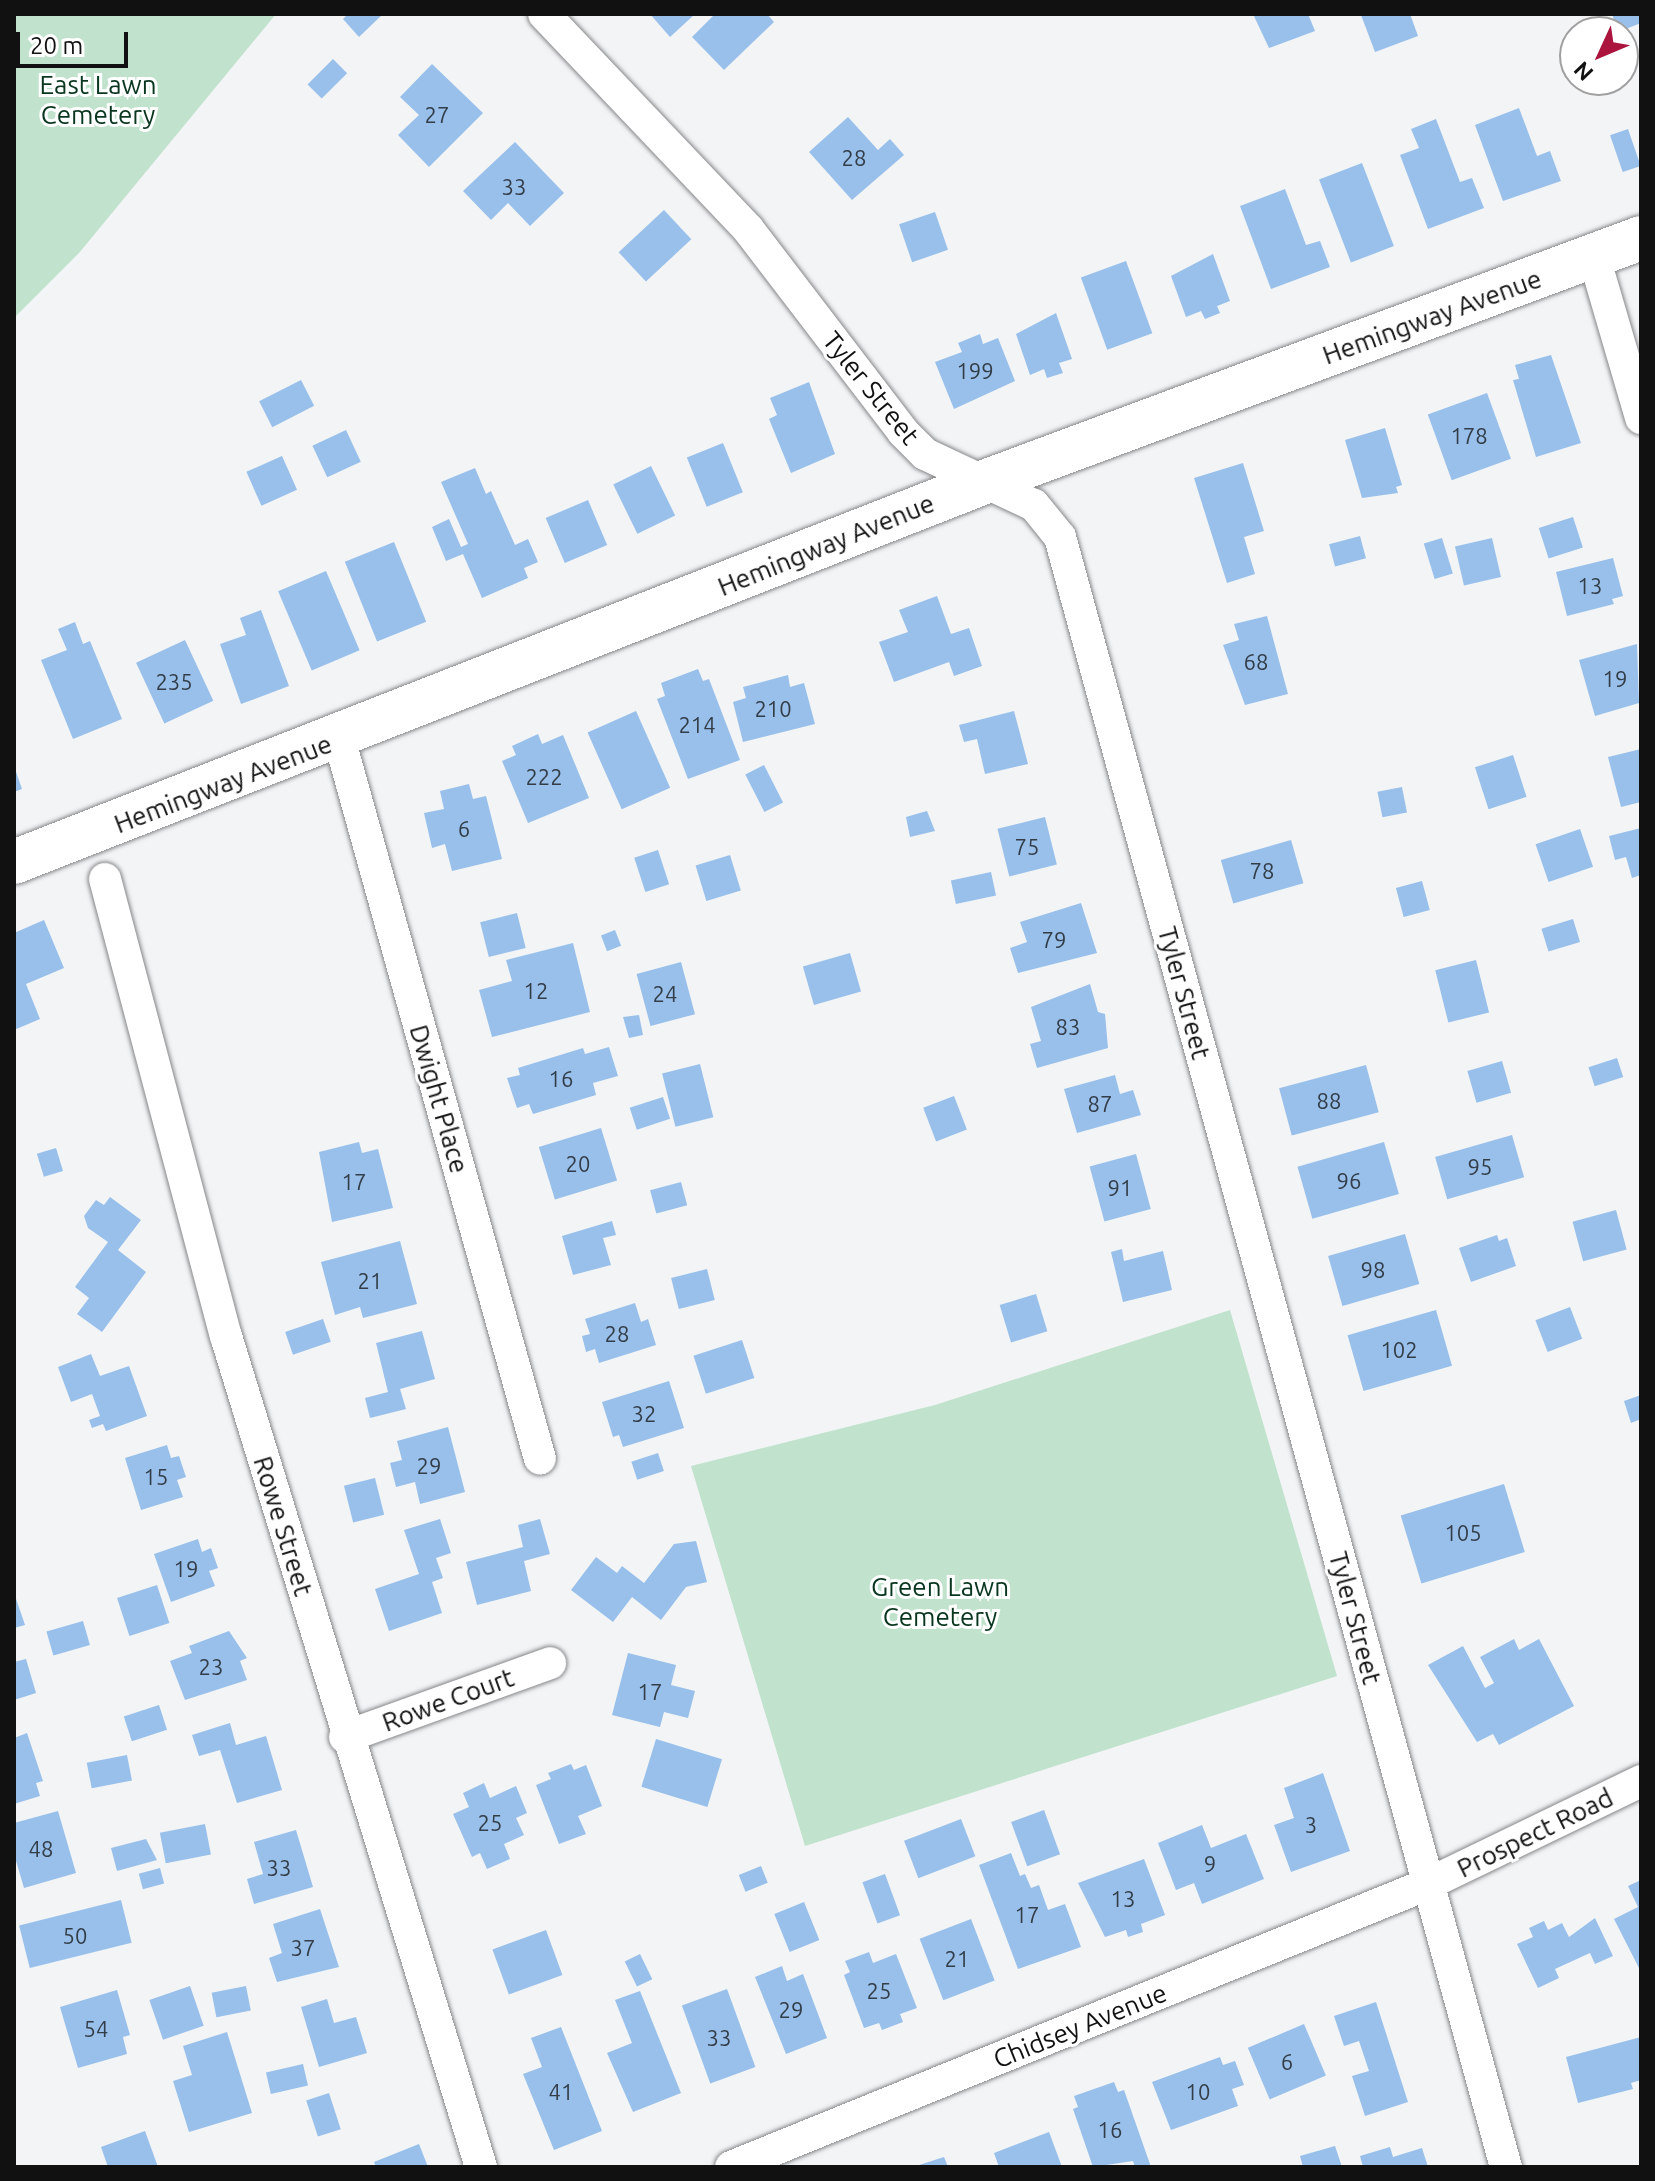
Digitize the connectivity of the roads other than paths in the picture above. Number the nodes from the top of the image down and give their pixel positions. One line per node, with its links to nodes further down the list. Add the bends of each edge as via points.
1 (544, 14): 5 (street, Tyler Street, via 748,229 903,432 925,454)
2 (1641, 238): 3 (main road, Hemingway Avenue)
3 (1594, 257): 4 (street); 5 (main road, Hemingway Avenue)
4 (1641, 418)
5 (987, 481): 6 (main road, Hemingway Avenue); 13 (street, Tyler Street, via 1034,505 1060,537)
6 (339, 738): 7 (main road, Hemingway Avenue); 9 (street, Dwight Place)
7 (14, 862)
8 (105, 879): 11 (street, Rowe Street, via 226,1336)
9 (540, 1459)
10 (550, 1663): 11 (street, Rowe Court)
11 (345, 1737): 14 (street, Rowe Street)
12 (1641, 1781): 13 (street, Prospect Road)
13 (1428, 1884): 15 (street, Chidsey Avenue); 16 (street, Tyler Street)
14 (481, 2167)
15 (731, 2167)
16 (1506, 2167)

